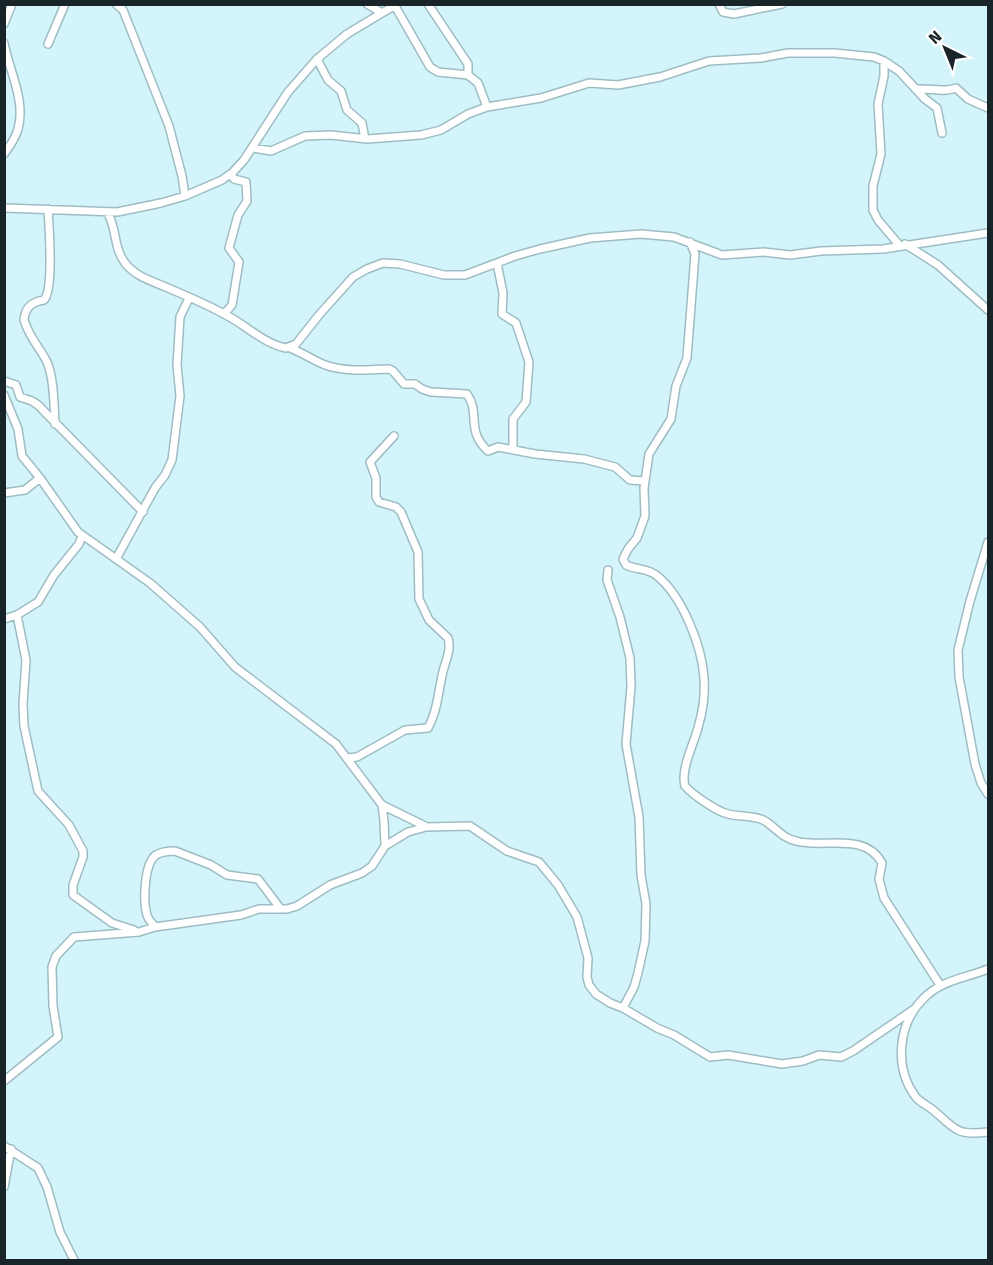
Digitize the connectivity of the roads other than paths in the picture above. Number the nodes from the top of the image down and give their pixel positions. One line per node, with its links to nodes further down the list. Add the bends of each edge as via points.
1 (12, 4): 10 (street)
2 (65, 4): 12 (street)
3 (116, 4): 24 (street, via 123,10 169,126)
4 (367, 4): 9 (street)
5 (428, 4): 15 (street, via 468,64)
6 (719, 4): 7 (street, via 723,12 734,14)
7 (782, 4)
8 (396, 5): 9 (street); 15 (street, via 430,67 438,72)
9 (382, 13): 13 (street, via 347,34)
10 (4, 24)
11 (4, 43): 22 (street, via 20,122)
12 (48, 44)
13 (317, 59): 20 (street, via 328,80 341,91 346,110 362,123); 21 (street, via 288,92)
14 (884, 62): 16 (street); 17 (street, via 874,57 835,53 788,53 710,61 660,77 618,85 589,83 541,98); 30 (street, via 878,104 881,161 873,186 873,210)
15 (468, 75): 17 (street, via 478,83)
16 (916, 89): 18 (street, via 956,88); 19 (street, via 937,108)
17 (487, 107): 20 (street, via 441,130)
18 (988, 108)
19 (942, 132)
20 (365, 139): 21 (street, via 305,136 271,151)
21 (253, 148): 23 (street)
22 (4, 154)
23 (231, 174): 24 (street); 34 (street, via 246,182 248,197 238,215 229,248 239,262 232,305)
24 (185, 196): 27 (street)
25 (4, 208): 26 (street)
26 (48, 209): 27 (street); 38 (street, via 48,294 44,300 30,305 24,320 48,365)
27 (107, 212): 32 (street, via 117,249 126,265 147,280)
28 (988, 233): 30 (street)
29 (690, 242): 30 (street, via 722,255 790,255); 31 (street, via 658,235 605,236 540,249); 42 (street, via 695,254 687,358 676,386 671,419 649,454)
30 (902, 245): 33 (street, via 924,254)
31 (497, 263): 35 (street, via 453,276 393,263 367,269 353,277); 40 (street, via 503,293 502,314 516,323 529,362 526,402 513,419)
32 (189, 298): 34 (street); 44 (street, via 180,317 180,396 172,460)
33 (988, 310)
34 (224, 314): 35 (street, via 273,345)
35 (290, 348): 40 (street, via 338,368 389,369 404,384 415,384 425,391 467,394 474,434 484,447 489,451 497,447)
36 (4, 381): 38 (street, via 16,385 20,397 35,402)
37 (4, 395): 41 (street, via 18,429 22,456)
38 (55, 424): 44 (street)
39 (394, 436): 51 (street, via 370,462 376,478 376,497 402,512 418,552 419,599 429,620 448,638 449,653 428,728 405,730 357,757)
40 (513, 450): 42 (street, via 584,459 615,468 630,480)
41 (40, 478): 43 (street, via 25,490); 45 (street)
42 (644, 481): 60 (street, via 645,516 624,562 651,572 666,584 682,608 697,646 704,679 700,723 683,776 685,786 727,814 765,820 793,841 852,843 872,852 882,863 879,879 888,908)
43 (4, 493)
44 (142, 512): 47 (street)
45 (82, 536): 47 (street); 49 (street, via 40,599)
46 (988, 542): 52 (street, via 958,650 975,764)
47 (116, 559): 51 (street, via 175,604 236,667 318,729)
48 (608, 570): 61 (street, via 606,580 630,658 626,744 639,817 646,904 645,941 638,973)
49 (17, 615): 50 (street); 58 (street, via 26,660 24,726 38,790 69,825 83,851 73,894 112,922)
50 (4, 619)
51 (347, 758): 53 (street)
52 (988, 794)
53 (382, 805): 54 (street); 55 (street)
54 (427, 827): 55 (street, via 408,832); 61 (street, via 471,826 507,851 543,866 577,917 588,958 589,985 605,1001)
55 (385, 846): 56 (street, via 372,866 362,873 330,885 297,906)
56 (280, 909): 57 (street); 57 (street, via 258,879 227,875 170,851 156,855 148,864 146,911)
57 (155, 927): 58 (street)
58 (139, 932): 63 (street, via 77,935 63,947 52,967 58,1037)
59 (988, 969): 60 (street)
60 (940, 985): 62 (street)
61 (623, 1008): 62 (street, via 710,1058 728,1055 782,1064 819,1055 846,1056)
62 (914, 1010): 64 (street, via 902,1041 901,1058 909,1087 916,1098 961,1132)
63 (4, 1082)
64 (988, 1132)
65 (8, 1148): 66 (street); 67 (street, via 38,1168)
66 (4, 1187)
67 (74, 1260)

